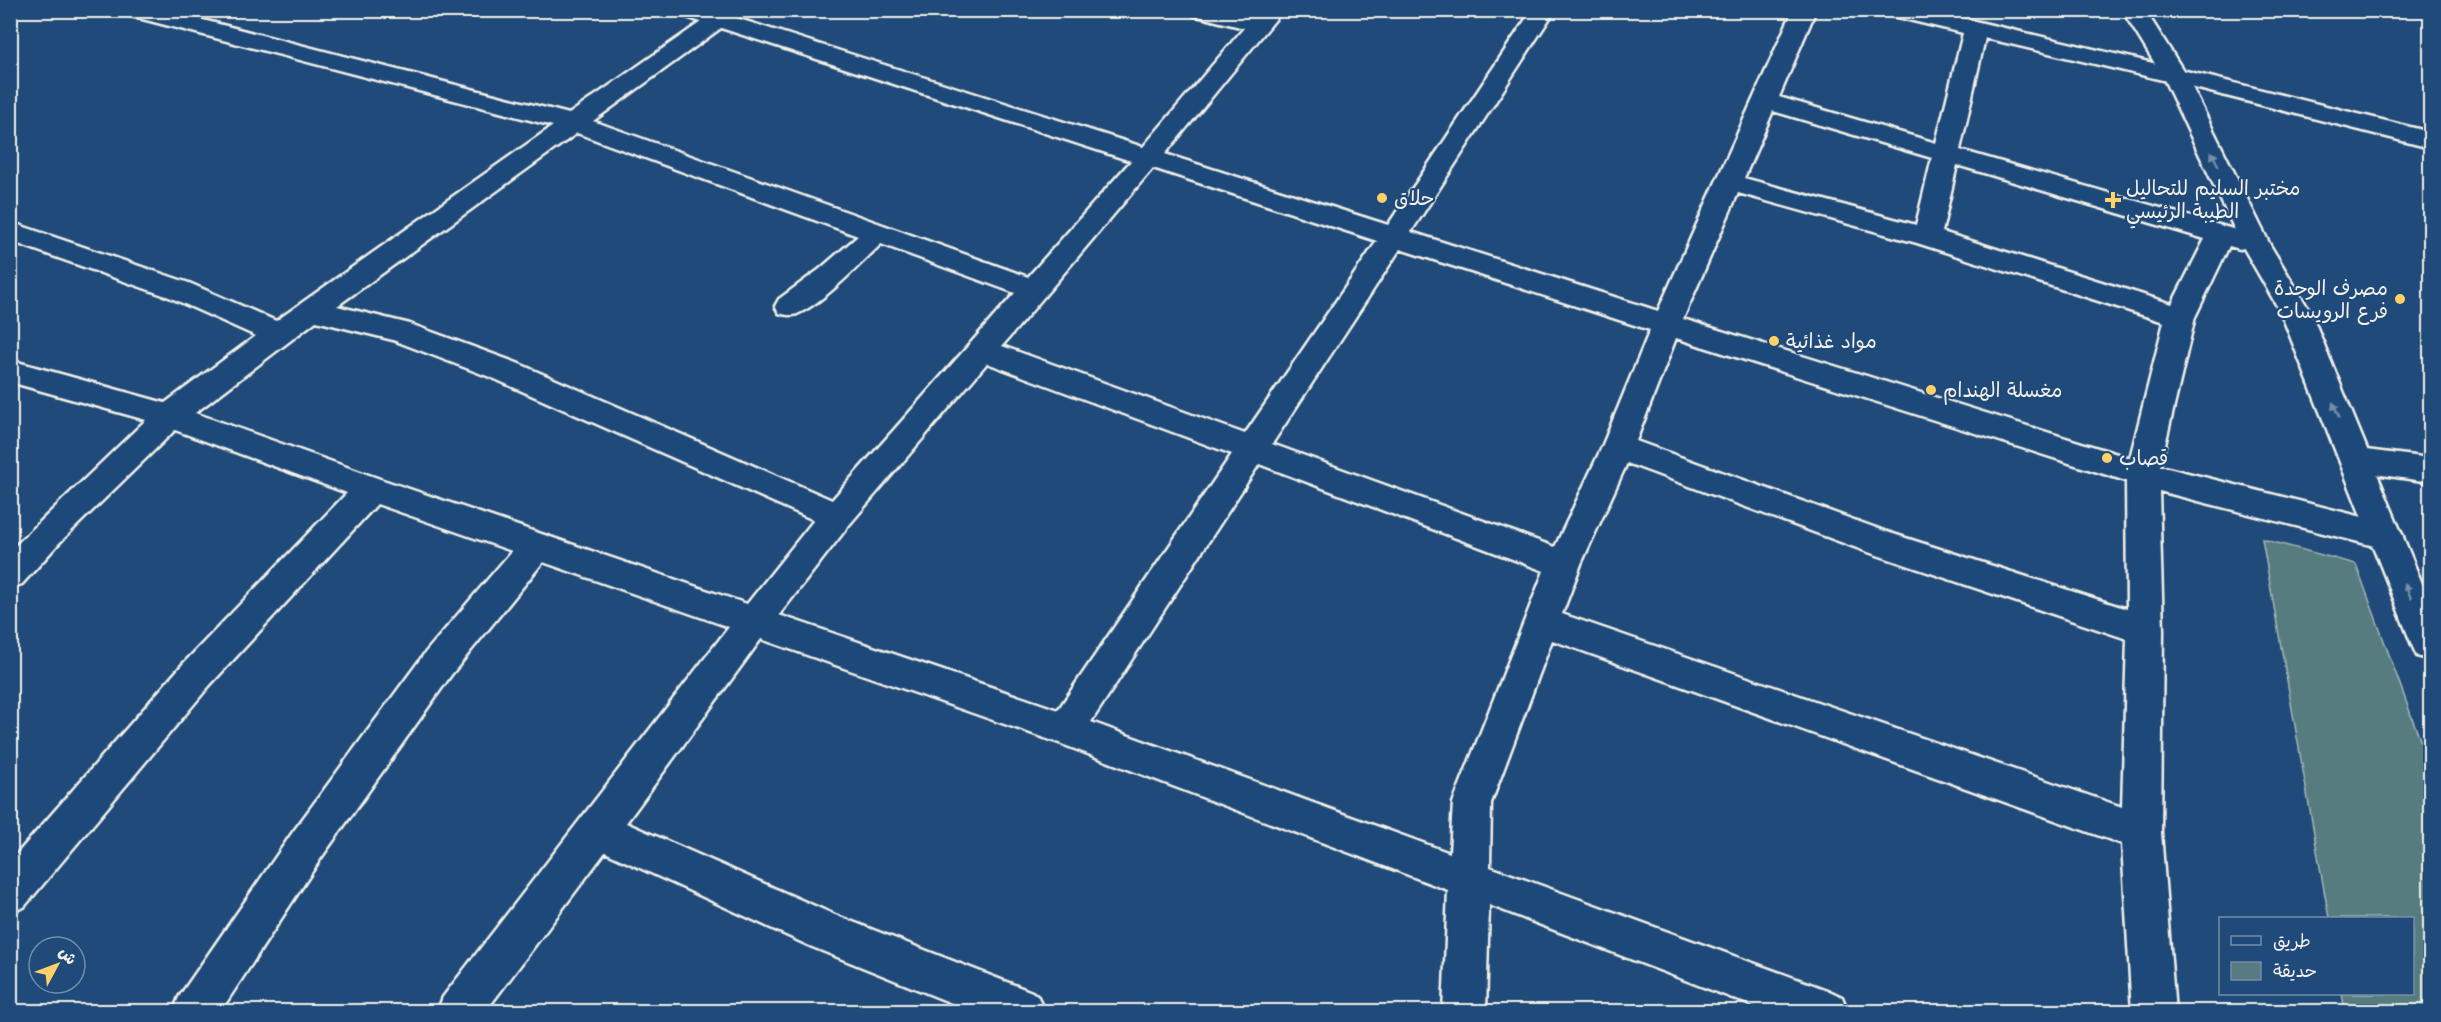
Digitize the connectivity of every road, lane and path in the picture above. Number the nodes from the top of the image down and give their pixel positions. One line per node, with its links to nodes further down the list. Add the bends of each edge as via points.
1 (135, 10): 13 (street)
2 (688, 10): 8 (street)
3 (1201, 10): 9 (street)
4 (1544, 10): 22 (street)
5 (1805, 10): 12 (street)
6 (1896, 10): 10 (street)
7 (2133, 10): 11 (street)
8 (726, 15): 13 (street); 16 (street)
9 (1266, 18): 16 (street)
10 (1975, 31): 11 (street); 15 (street)
11 (2174, 75): 14 (street); 23 (street, one-way to 11)
12 (1766, 101): 15 (street); 17 (street)
13 (576, 124): 19 (street); 26 (street)
14 (2430, 140)
15 (1947, 152): 20 (street); 21 (street)
16 (1149, 158): 22 (street); 24 (street)
17 (1730, 182): 21 (street); 28 (street)
18 (10, 231): 29 (street, via 179,290)
19 (876, 234): 24 (street); 25 (street, via 830,276)
20 (2220, 234): 23 (street); 27 (street)
21 (1927, 237): 27 (street)
22 (1394, 238): 28 (street); 33 (street)
23 (2256, 245): 35 (street, one-way to 23, via 2296,313)
24 (1035, 290): 30 (street)
25 (789, 306)
26 (311, 310): 29 (street); 39 (street, via 400,331 506,371)
27 (2180, 316): 37 (street)
28 (1666, 325): 34 (street); 37 (street)
29 (278, 334): 32 (street)
30 (983, 350): 33 (street); 39 (street)
31 (10, 371): 32 (street)
32 (170, 416): 38 (street); 43 (street)
33 (1251, 447): 42 (street); 48 (street)
34 (1618, 447): 42 (street); 46 (street, via 1877,542)
35 (2358, 461): 36 (street); 40 (street)
36 (2430, 470)
37 (2142, 474): 40 (street); 46 (street)
38 (371, 489): 41 (street); 52 (street, via 196,675)
39 (837, 516): 44 (street)
40 (2386, 536): 47 (street, one-way to 40)
41 (537, 544): 44 (street); 54 (street, via 438,664 307,845)
42 (1564, 564): 45 (street)
43 (10, 574)
44 (753, 622): 48 (street); 49 (street)
45 (1543, 622): 50 (street); 51 (street, via 1472,803)
46 (2145, 630): 50 (street)
47 (2430, 645)
48 (1066, 729): 51 (street)
49 (598, 830): 55 (street); 56 (street, via 825,932)
50 (2141, 832): 58 (street)
51 (1471, 881): 53 (street); 57 (street)
52 (10, 893)
53 (1810, 1008)
54 (194, 1011)
55 (458, 1011)
56 (1023, 1011)
57 (1464, 1011)
58 (2154, 1011)

